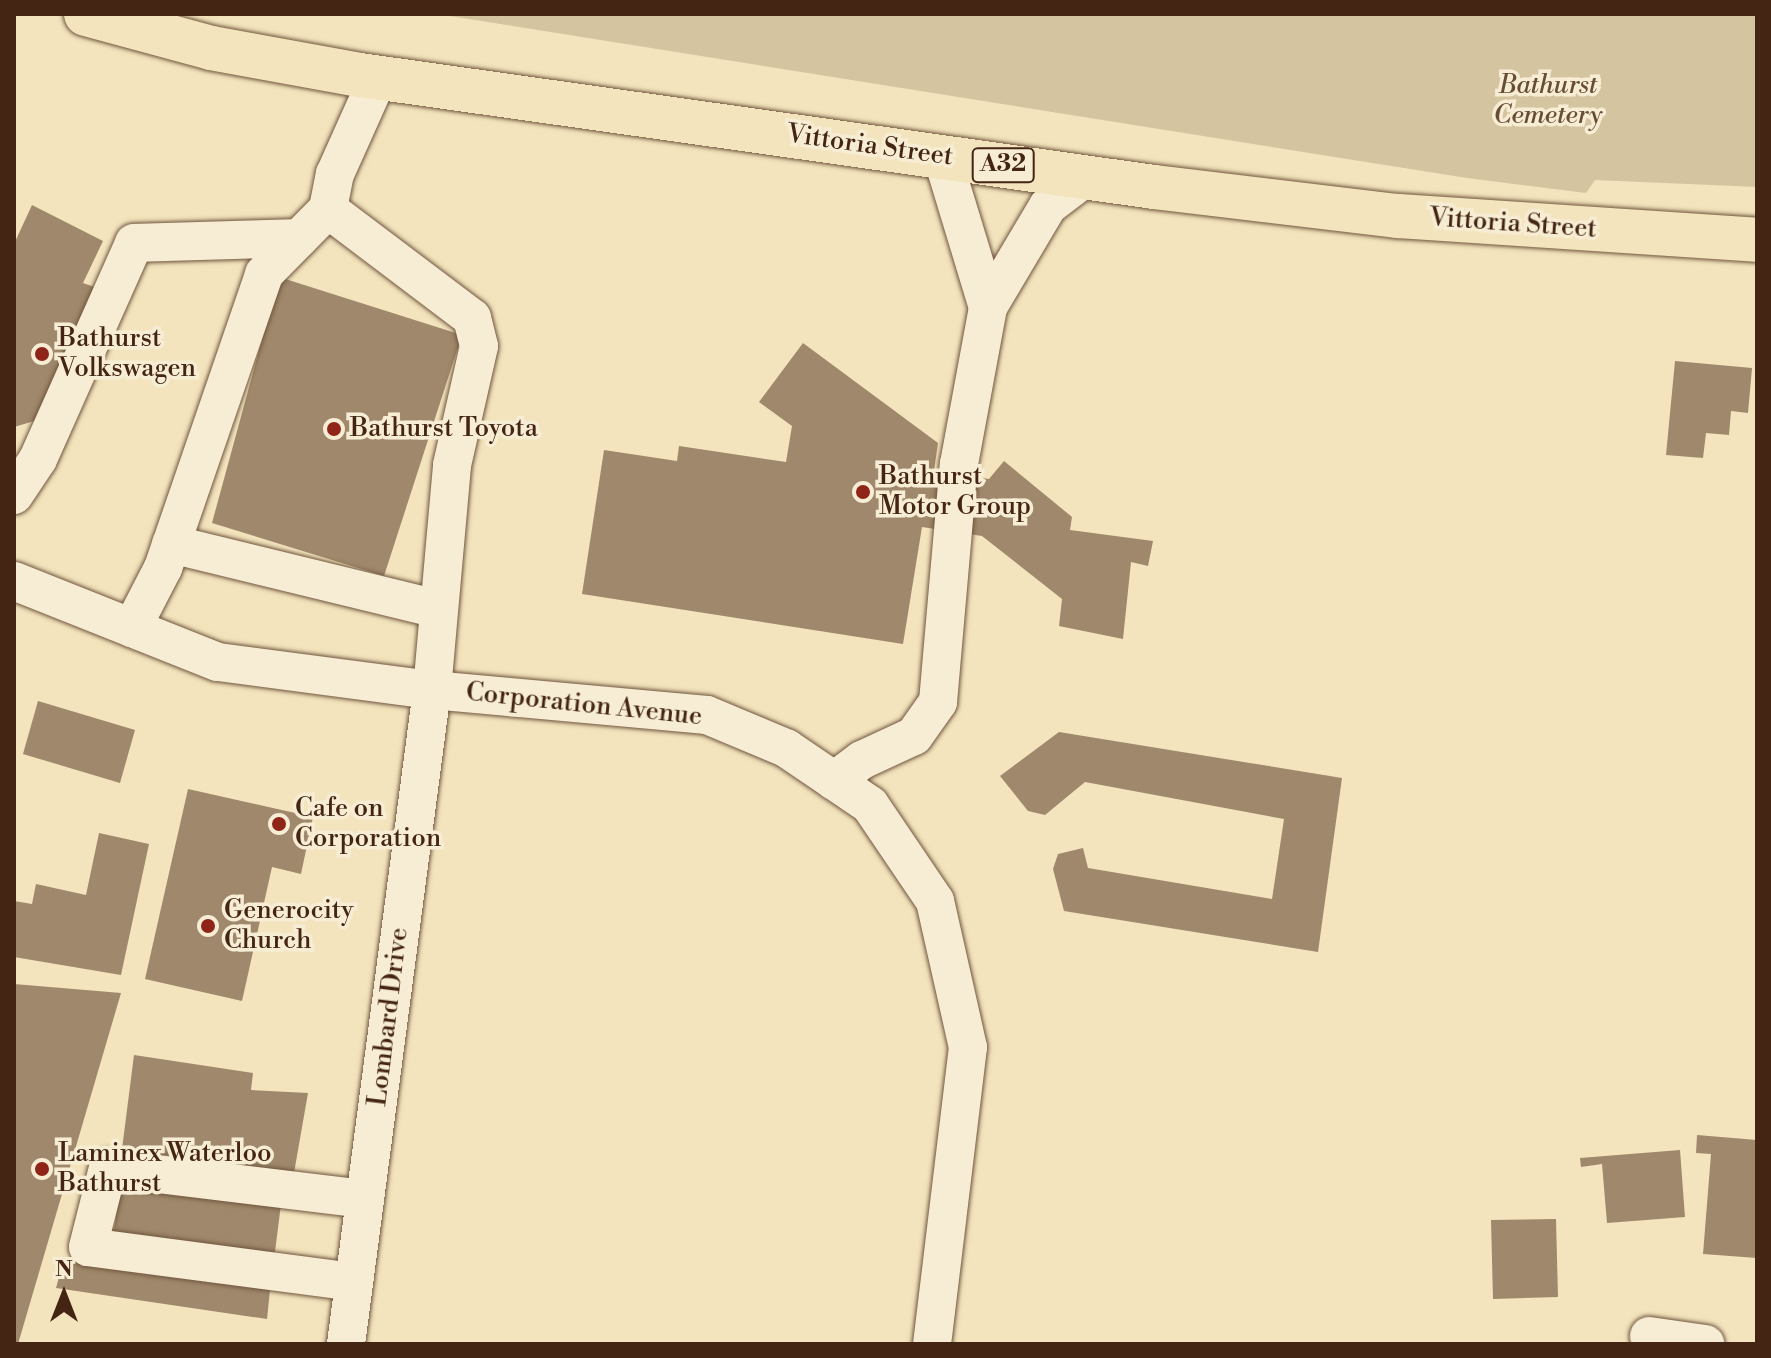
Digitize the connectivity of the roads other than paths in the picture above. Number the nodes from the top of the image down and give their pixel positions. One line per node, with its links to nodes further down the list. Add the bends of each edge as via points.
1 (86, 14): 2 (highway, Vittoria Street / A32, via 211,48)
2 (378, 78): 3 (highway, Vittoria Street / A32); 5 (street, via 335,174)
3 (942, 156): 4 (highway, Vittoria Street / A32); 8 (street)
4 (1086, 177): 7 (highway, Vittoria Street / A32, via 1398,216); 8 (street, via 1048,206)
5 (328, 209): 6 (street); 12 (street, Lombard Drive, via 472,318 479,346 452,465)
6 (299, 238): 9 (street, via 134,243 38,459); 10 (street, via 264,274)
7 (1757, 240)
8 (988, 307): 15 (street, via 959,464 938,702 914,736 862,760)
9 (14, 495)
10 (171, 544): 12 (street); 13 (street)
11 (14, 581): 13 (street, Corporation Avenue)
12 (437, 609): 14 (street, Lombard Drive)
13 (132, 628): 14 (street, Corporation Avenue, via 218,662)
14 (432, 690): 15 (street, Corporation Avenue, via 707,715 786,748); 16 (street, Lombard Drive)
15 (834, 781): 20 (street, Corporation Avenue, via 870,805 935,901 968,1047)
16 (365, 1199): 17 (street, Lombard Drive); 17 (street, via 108,1168 88,1247)
17 (354, 1282): 19 (street, Lombard Drive)
18 (1649, 1336): 21 (street)
19 (346, 1344)
20 (932, 1344)
21 (1705, 1344)

